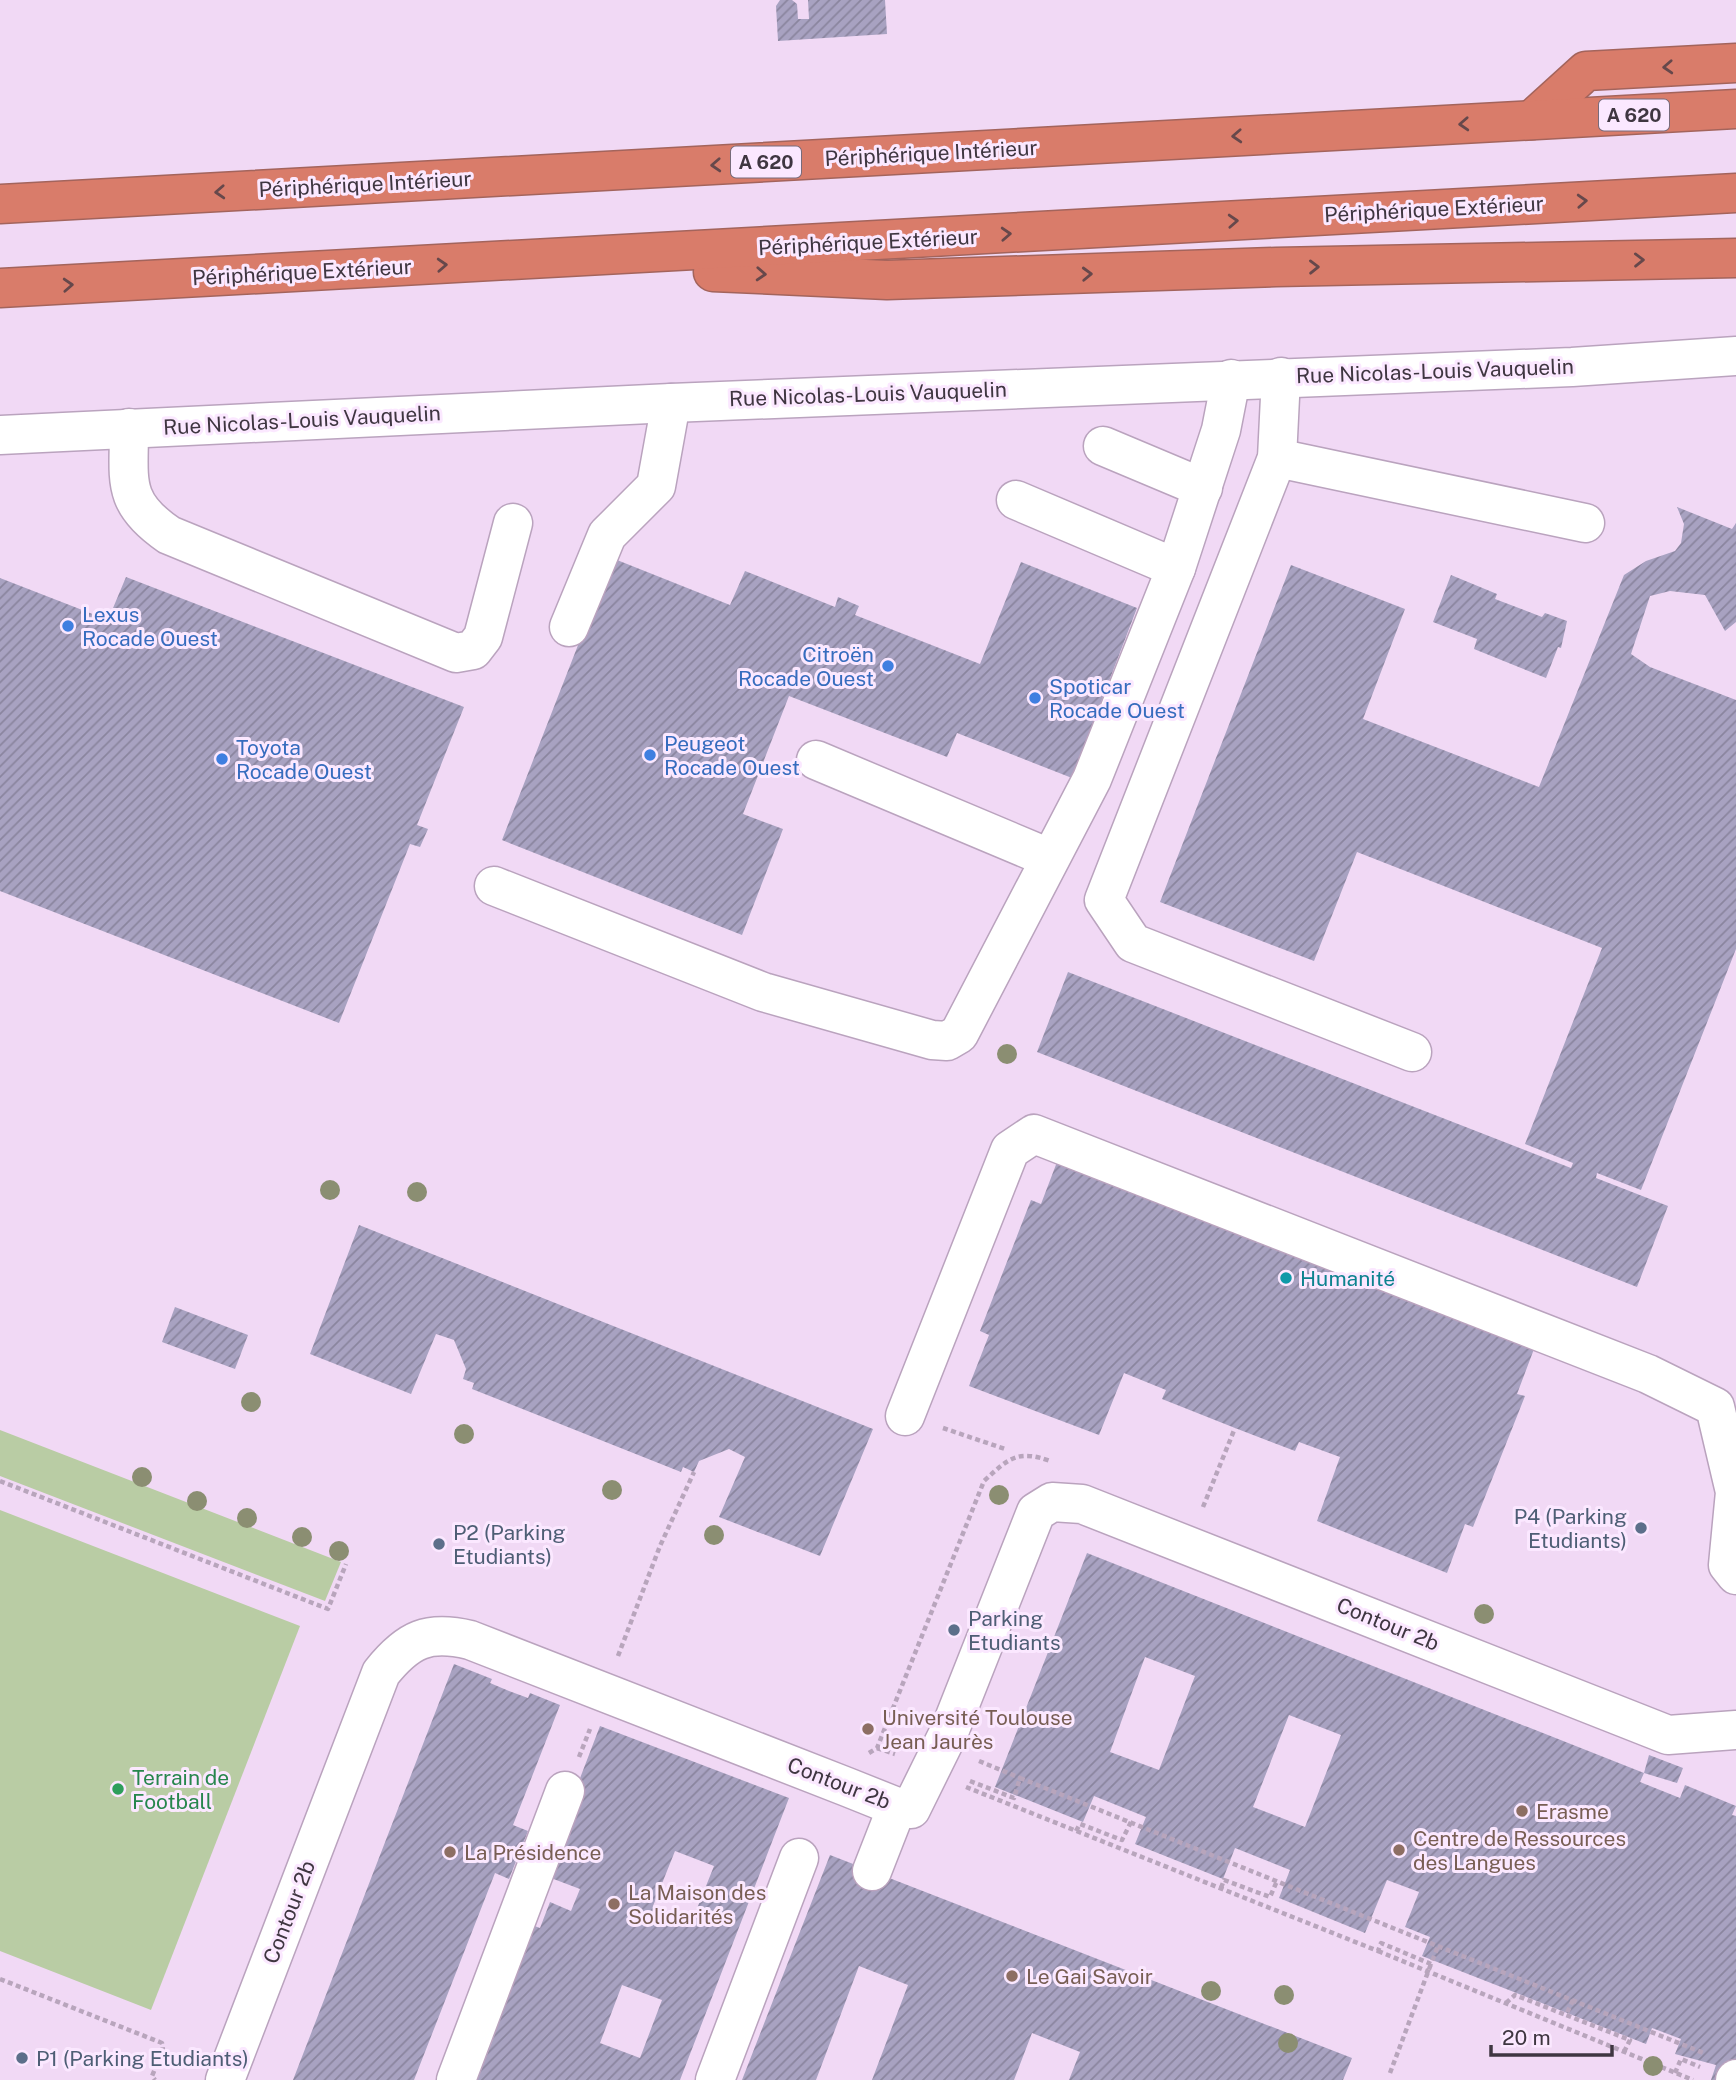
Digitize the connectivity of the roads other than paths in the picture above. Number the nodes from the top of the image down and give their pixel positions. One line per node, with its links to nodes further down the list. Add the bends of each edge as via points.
1 (1736, 63): 3 (highway, one-way to 3, via 1586,71)
2 (1736, 109): 3 (highway, Périphérique Intérieur / A 620)
3 (1532, 120): 5 (highway, Périphérique Intérieur / A 620, one-way to 5)
4 (1736, 192): 7 (highway, Périphérique Extérieur, one-way to 4)
5 (0, 204)
6 (1736, 258): 7 (highway, one-way to 6, via 887,280)
7 (497, 262): 8 (highway, Périphérique Extérieur, one-way to 7)
8 (0, 288)
9 (1736, 356): 10 (street, Rue Nicolas-Louis Vauquelin)
10 (1282, 377): 11 (street, Rue Nicolas-Louis Vauquelin); 16 (street)
11 (1231, 379): 12 (street, Rue Nicolas-Louis Vauquelin); 17 (street)
12 (671, 403): 13 (street, Rue Nicolas-Louis Vauquelin); 22 (street, via 656,486 607,535)
13 (129, 428): 14 (street, Rue Nicolas-Louis Vauquelin); 19 (street, via 133,500 148,520 169,535 456,653 473,650 482,637)
14 (0, 435)
15 (1103, 446): 17 (street)
16 (1277, 458): 20 (street); 26 (street, via 1104,900 1133,943)
17 (1203, 488): 21 (street)
18 (1016, 500): 21 (street)
19 (513, 523)
20 (1585, 523)
21 (1176, 568): 24 (street, via 1092,779)
22 (569, 627)
23 (816, 760): 24 (street)
24 (1049, 858): 25 (street, via 968,1019 959,1034 947,1041 763,992)
25 (494, 886)
26 (1412, 1052)
27 (905, 1416): 28 (street, via 1010,1150 1034,1134 1648,1374 1715,1407 1735,1492 1728,1565)
28 (1736, 1575)
29 (1736, 1730): 31 (street, Contour 2b, via 1668,1735 1082,1504 1052,1502 1036,1512 935,1763 911,1809)
30 (565, 1791): 35 (street, via 542,1865)
31 (897, 1807): 33 (street); 34 (street, Contour 2b, via 471,1640 444,1634 422,1639 400,1650 381,1673)
32 (799, 1858): 36 (street)
33 (872, 1871)
34 (225, 2080)
35 (456, 2080)
36 (715, 2080)

